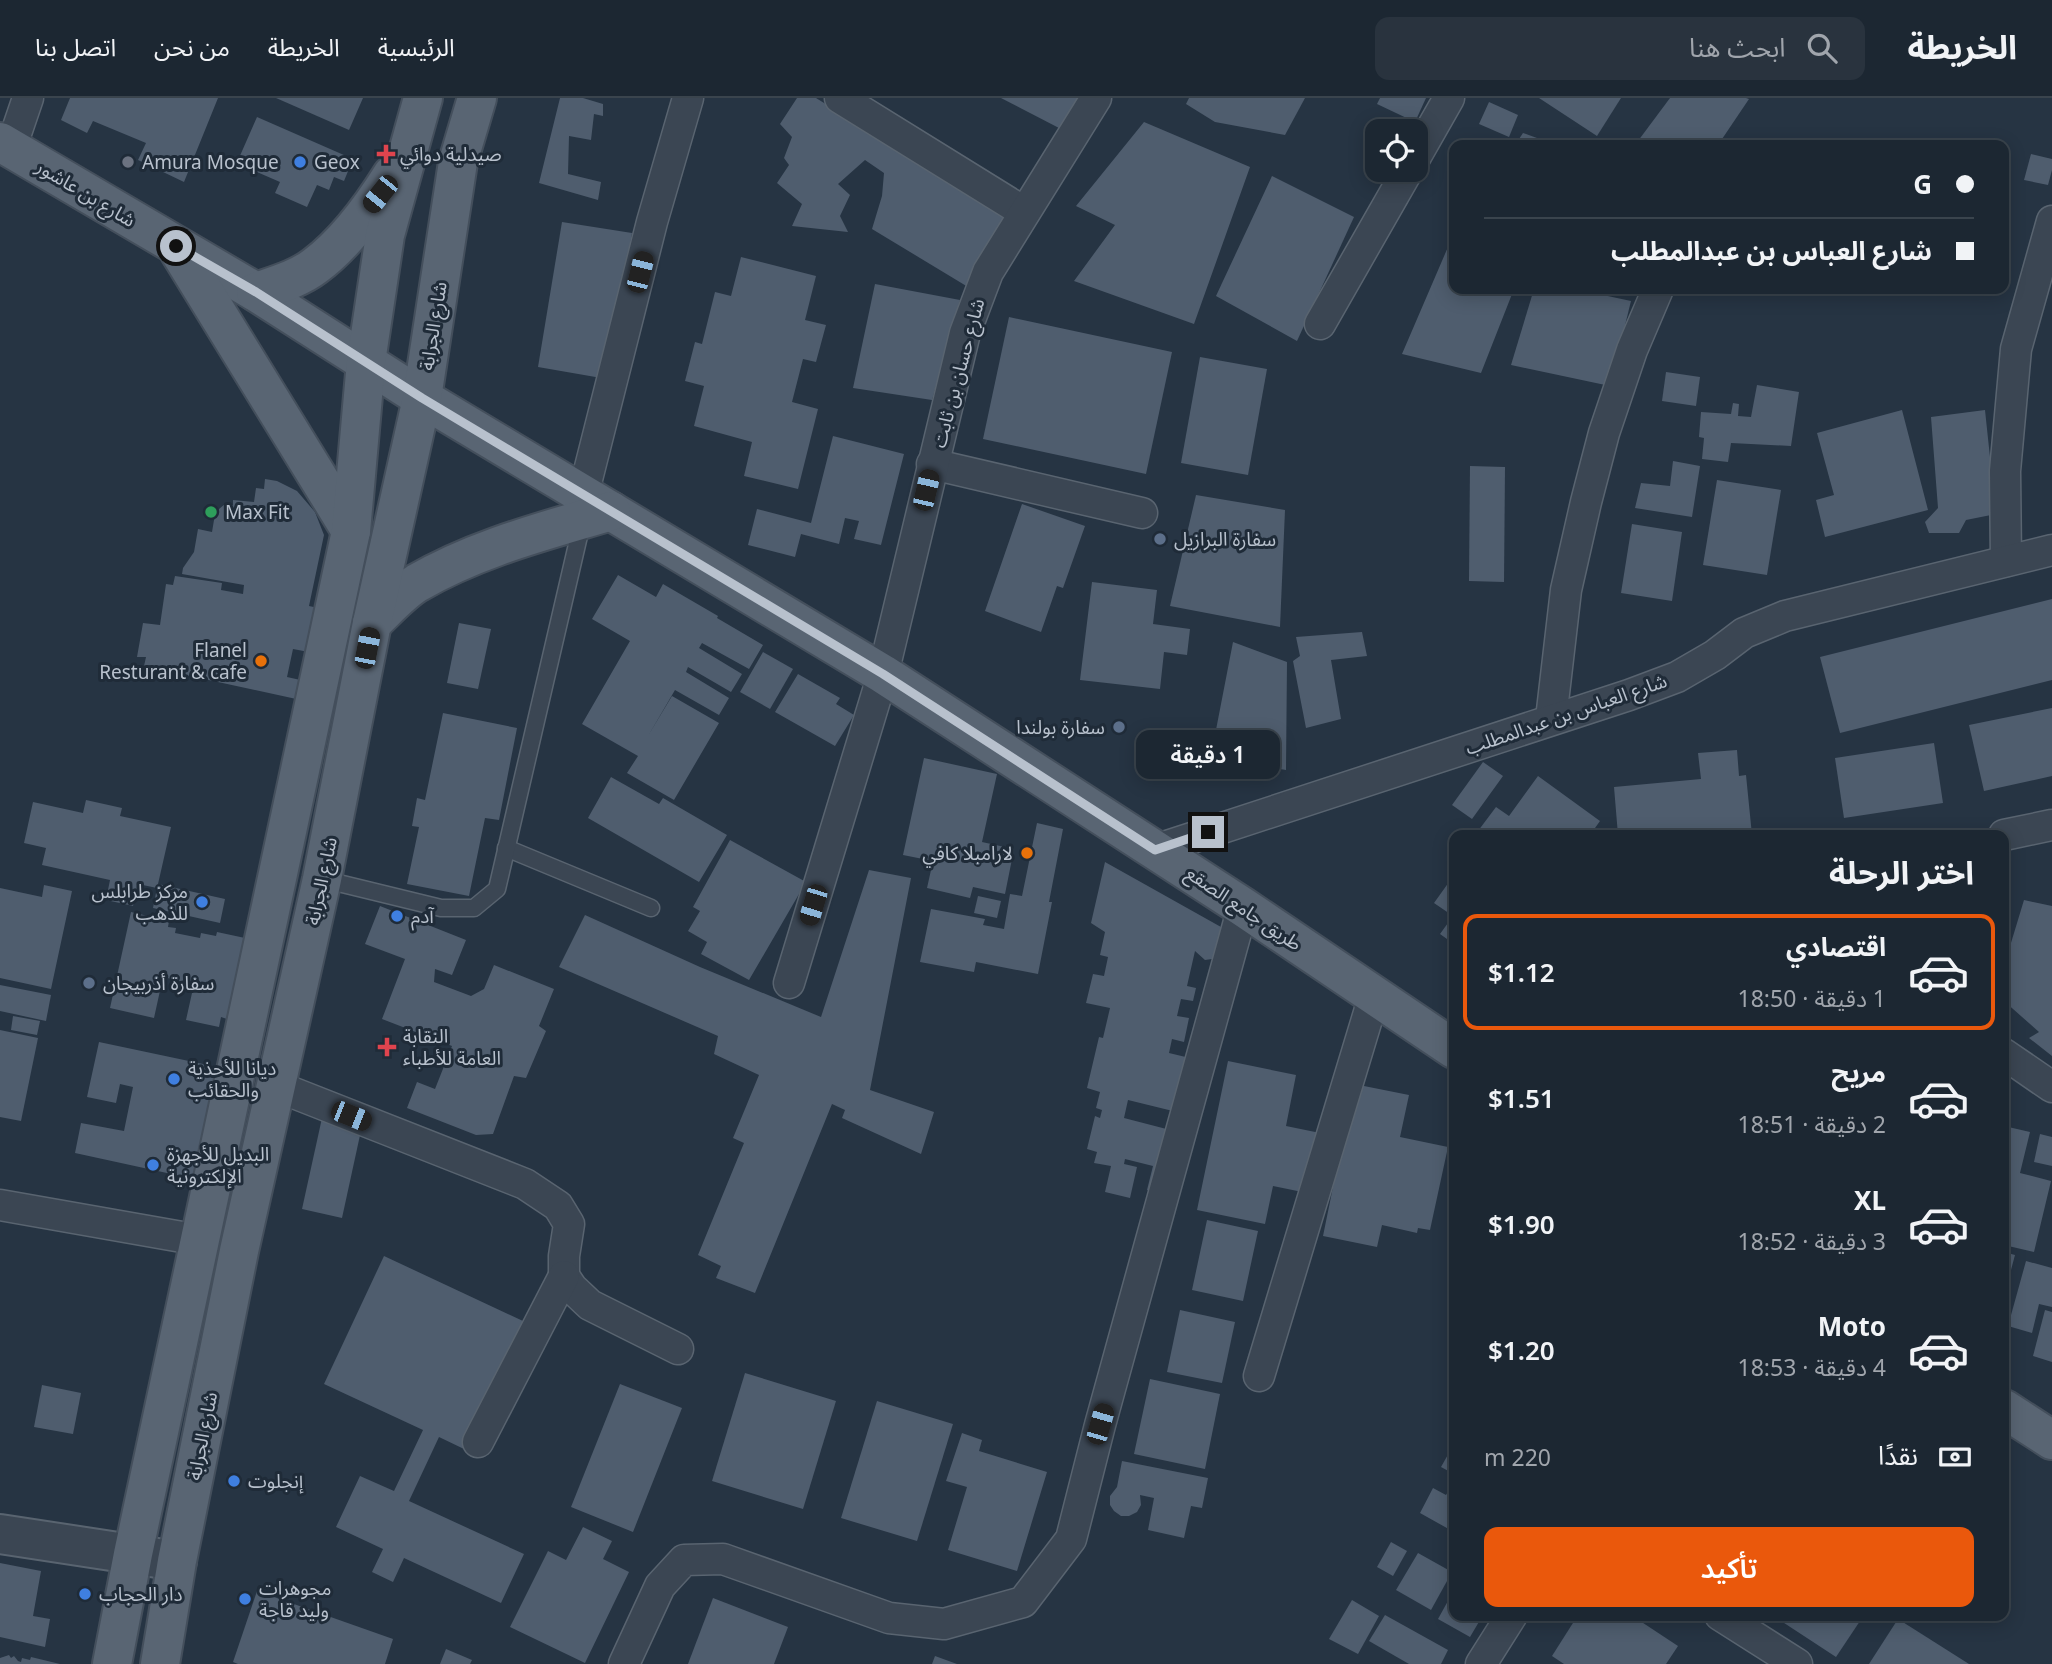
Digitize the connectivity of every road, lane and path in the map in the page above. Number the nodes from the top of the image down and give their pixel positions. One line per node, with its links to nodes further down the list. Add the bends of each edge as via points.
1 (28, 98): 9 (street)
2 (423, 98): 10 (main road)
3 (477, 98): 19 (main road, شارع الجرابة, via 458,162)
4 (688, 98): 21 (street, via 652,222)
5 (840, 98): 12 (street)
6 (1096, 98): 12 (street, شارع حسان بن ثابت)
7 (1449, 98): 8 (street)
8 (1428, 135)
9 (6, 145): 14 (main road, شارع بن عاشور)
10 (408, 149): 15 (main road, via 380,194 317,265); 18 (main road, via 385,235)
11 (1401, 182): 17 (street)
12 (1024, 212): 20 (street, شارع حسان بن ثابت, via 976,301)
13 (2052, 221): 25 (street, via 2016,349 2005,471)
14 (176, 246): 15 (main road, شارع بن عاشور); 23 (main road)
15 (256, 292): 18 (main road, شارع بن عاشور)
16 (1656, 294): 28 (street, via 1616,397 1586,502 1566,590)
17 (1320, 324)
18 (366, 362): 19 (main road, شارع بن عاشور); 23 (main road)
19 (422, 398): 21 (main road, طريق جامع الصقع); 26 (main road, شارع الجرابة)
20 (932, 464): 22 (street); 27 (street, شارع حسان بن ثابت)
21 (592, 509): 26 (main road, via 415,584); 27 (main road, طريق جامع الصقع); 31 (lane)
22 (1142, 513)
23 (351, 531): 43 (main road)
24 (2052, 550): 25 (street, شارع العباس بن عبدالمطلب)
25 (2006, 561): 28 (street, شارع العباس بن عبدالمطلب, via 1785,616 1744,633 1677,677)
26 (372, 622): 33 (main road, شارع الجرابة)
27 (883, 674): 32 (main road, طريق جامع الصقع); 36 (street, شارع حسان بن ثابت)
28 (1551, 719): 32 (street, شارع العباس بن عبدالمطلب)
29 (2052, 825): 30 (street)
30 (2009, 834)
31 (506, 848): 33 (lane, via 497,889 474,908 441,908); 35 (lane)
32 (1155, 850): 34 (main road, طريق جامع الصقع)
33 (322, 879): 40 (main road, شارع الجرابة)
34 (1243, 907): 37 (main road, طريق جامع الصقع); 57 (street, via 1071,1539 1023,1602 944,1624 889,1618 723,1559 684,1560 660,1586)
35 (651, 908)
36 (789, 983)
37 (1374, 996): 38 (main road, طريق جامع الصقع); 46 (street)
38 (1449, 1046)
39 (2009, 1057): 41 (street)
40 (276, 1086): 44 (street, via 525,1184 558,1206 569,1224); 52 (main road, شارع الجرابة)
41 (2052, 1087)
42 (0, 1205): 43 (street)
43 (199, 1240): 51 (main road)
44 (564, 1276): 45 (street, via 590,1305); 49 (street)
45 (678, 1349)
46 (1259, 1376)
47 (2009, 1412): 48 (main road)
48 (2052, 1440)
49 (478, 1442)
50 (0, 1534): 51 (street)
51 (133, 1554): 52 (street); 55 (main road)
52 (177, 1561): 56 (main road, شارع الجرابة)
53 (1508, 1621): 58 (street)
54 (1729, 1621): 59 (street)
55 (112, 1664)
56 (160, 1664)
57 (624, 1664)
58 (1481, 1664)
59 (1797, 1664)

